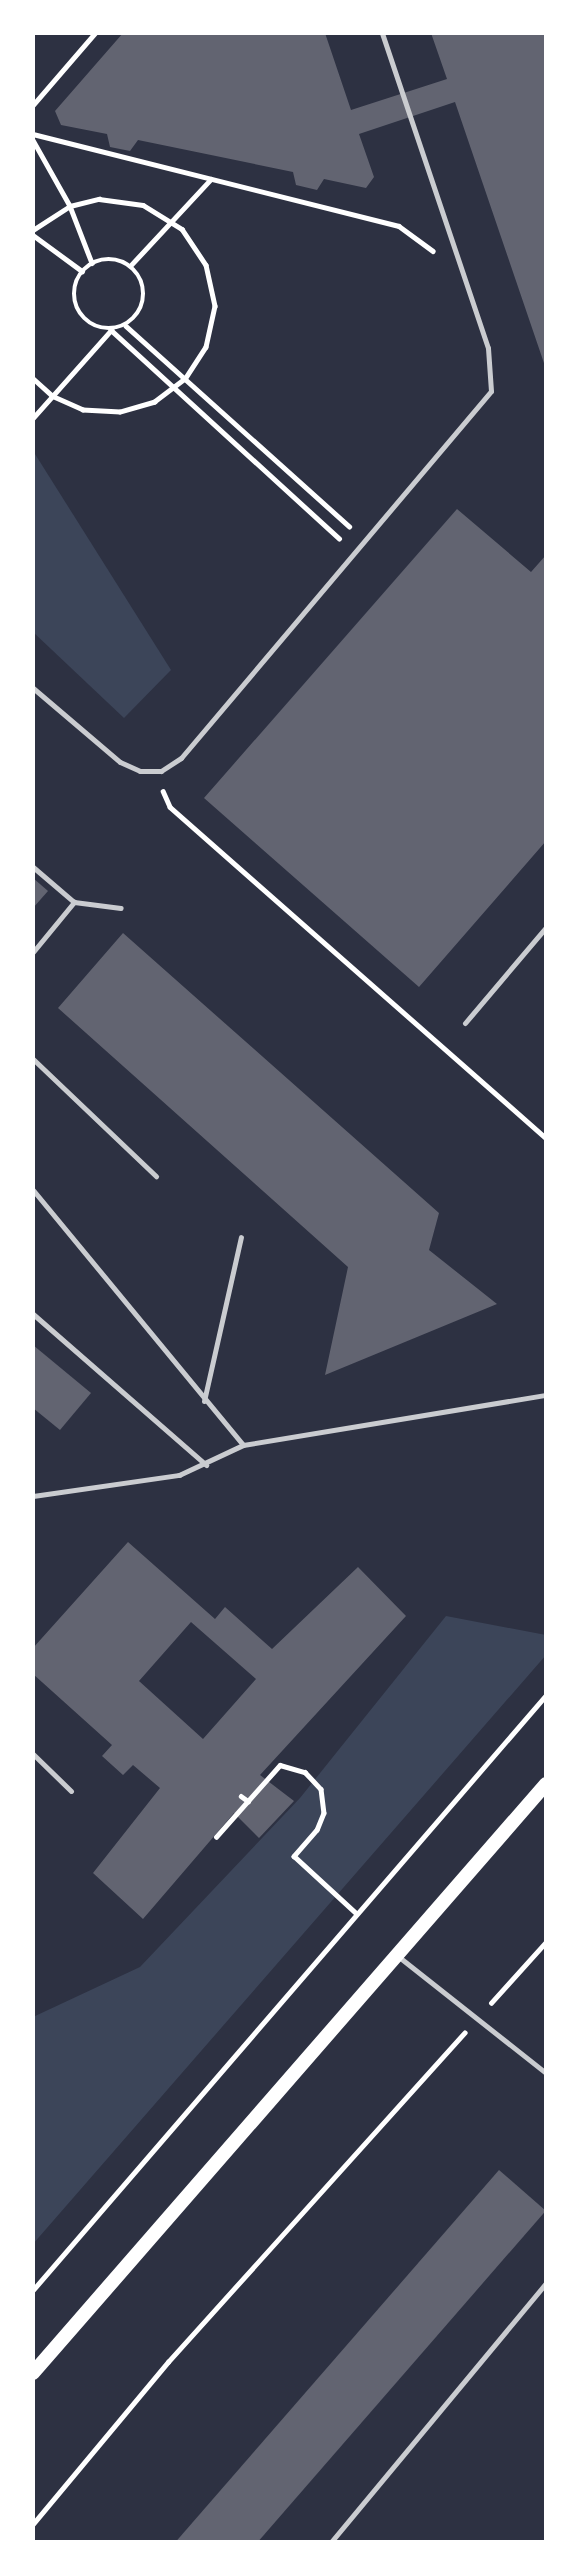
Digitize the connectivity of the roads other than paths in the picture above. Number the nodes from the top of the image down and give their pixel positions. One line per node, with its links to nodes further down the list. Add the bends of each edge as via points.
1 (382, 33): 2 (lane, via 488,348 491,391 181,758 155,771 139,771 120,762)
2 (33, 688)
3 (33, 867): 4 (lane)
4 (74, 902): 5 (lane); 7 (lane)
5 (121, 908)
6 (546, 927): 8 (lane)
7 (33, 952)
8 (465, 1023)
9 (33, 1059): 10 (lane)
10 (156, 1175)
11 (33, 1189): 15 (lane)
12 (241, 1237): 15 (lane)
13 (33, 1314): 17 (lane)
14 (546, 1395): 16 (lane)
15 (204, 1401): 16 (lane)
16 (243, 1445): 17 (lane)
17 (206, 1465): 18 (lane, via 179,1475)
18 (33, 1496)
19 (33, 1754): 21 (lane)
20 (546, 1784): 22 (main road)
21 (71, 1791)
22 (399, 1957): 23 (lane); 25 (main road)
23 (546, 2073)
24 (546, 2283): 26 (lane)
25 (33, 2374)
26 (331, 2542)

